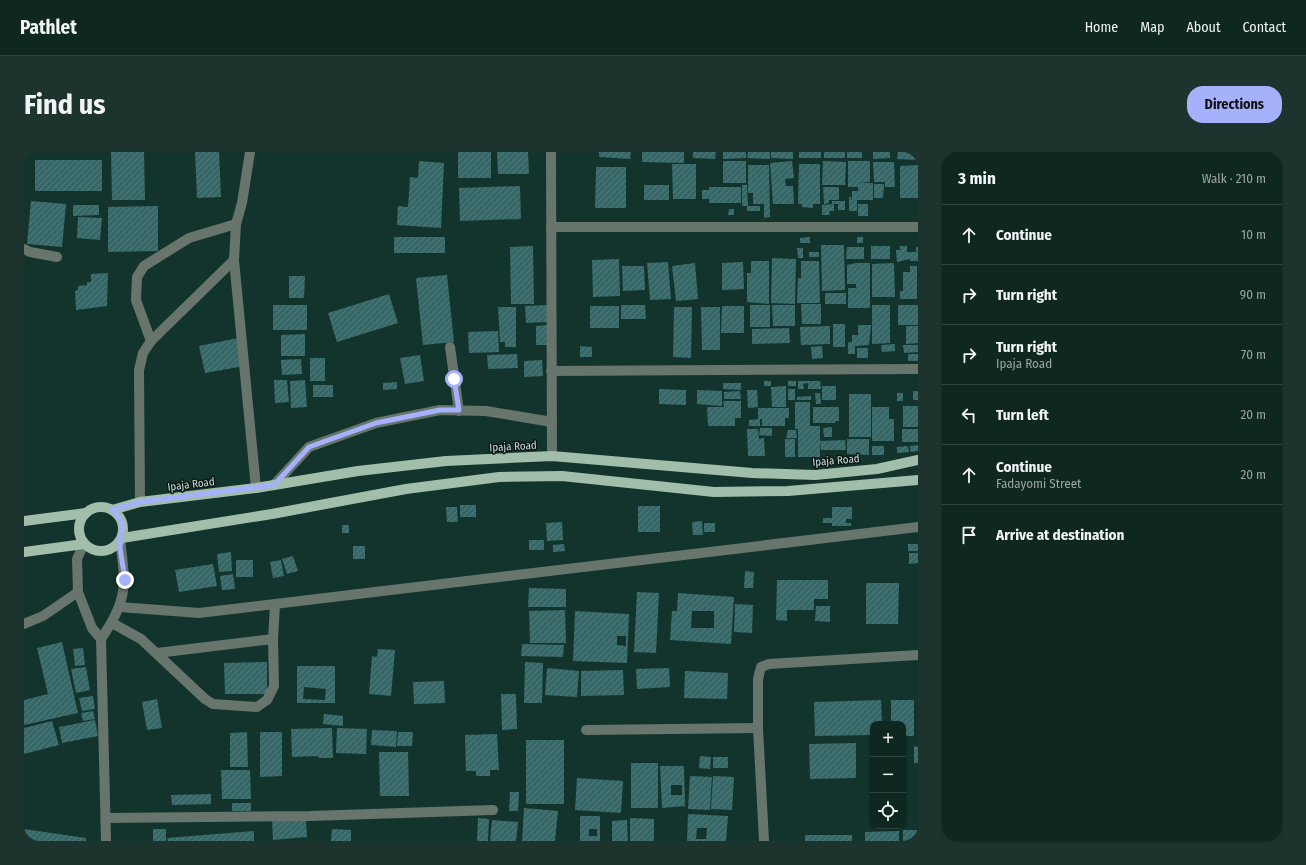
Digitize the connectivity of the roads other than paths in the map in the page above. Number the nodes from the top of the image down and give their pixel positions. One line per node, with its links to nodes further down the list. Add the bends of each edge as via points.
1 (250, 152): 3 (street)
2 (551, 152): 4 (street)
3 (236, 224): 8 (street); 9 (street, via 189,238 144,266 137,277 136,300)
4 (551, 227): 5 (street); 12 (street)
5 (918, 227)
6 (24, 249): 7 (street)
7 (57, 257)
8 (234, 260): 9 (street); 19 (street)
9 (151, 341): 20 (street, via 142,353 139,370)
10 (450, 347): 13 (street)
11 (918, 369): 12 (street)
12 (551, 371): 14 (street)
13 (459, 410): 14 (street, via 486,411); 18 (street, via 440,410 376,423 309,447)
14 (552, 422): 15 (street)
15 (552, 456): 16 (main road, Ipaja Road, via 752,473 815,475 877,469); 18 (main road, Ipaja Road, via 446,461 358,471)
16 (918, 460)
17 (918, 480): 25 (main road, via 788,491 714,492 562,476 499,477 406,489)
18 (274, 485): 19 (main road, Ipaja Road)
19 (256, 488): 20 (main road, Ipaja Road)
20 (140, 502): 21 (main road, Ipaja Road)
21 (112, 510): 22 (main road, via 104,507); 25 (main road, via 122,522)
22 (86, 513): 23 (main road); 26 (main road, via 79,522 79,533)
23 (24, 521)
24 (918, 527): 29 (street)
25 (121, 539): 26 (main road, via 115,547 104,551 93,550); 30 (street, via 125,580)
26 (84, 544): 27 (main road); 28 (street, via 77,559)
27 (24, 552)
28 (78, 592): 32 (street, via 43,616); 33 (street, via 92,628)
29 (275, 604): 30 (street, via 199,613); 34 (street)
30 (120, 607): 31 (street)
31 (112, 622): 33 (street); 35 (street, via 141,638)
32 (24, 624)
33 (100, 639): 40 (street)
34 (273, 639): 35 (street); 35 (street, via 274,686 267,700 257,707 213,704)
35 (157, 653)
36 (918, 655): 37 (street, via 769,664 761,667 758,679)
37 (758, 728): 38 (street); 42 (street)
38 (586, 730)
39 (493, 810): 40 (street, via 310,816)
40 (106, 818): 41 (street)
41 (106, 841)
42 (764, 841)

